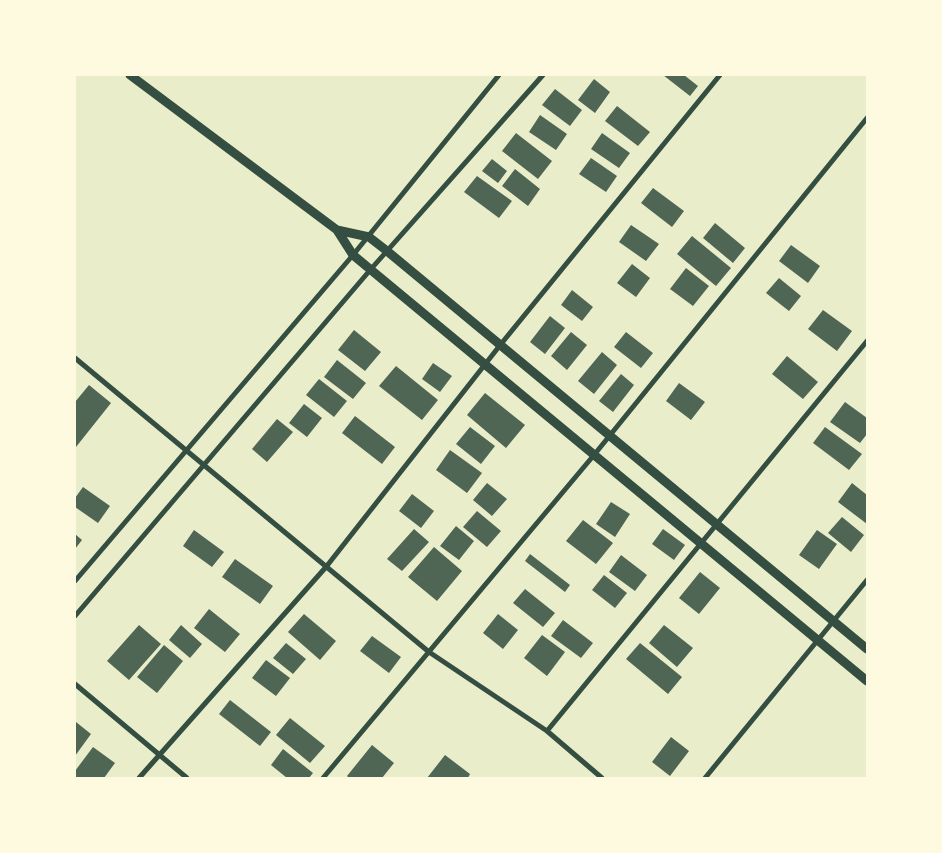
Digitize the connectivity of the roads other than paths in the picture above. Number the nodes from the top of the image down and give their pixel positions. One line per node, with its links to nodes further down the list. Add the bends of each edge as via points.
1 (130, 75): 6 (street)
2 (499, 75): 7 (street)
3 (543, 75): 8 (street)
4 (720, 75): 12 (street)
5 (867, 118): 15 (street)
6 (337, 230): 7 (street); 9 (street)
7 (369, 236): 8 (street); 9 (street)
8 (387, 251): 10 (street); 12 (street)
9 (354, 255): 10 (street); 16 (street)
10 (371, 269): 14 (street); 18 (street)
11 (867, 341): 19 (street)
12 (501, 344): 14 (street); 15 (street)
13 (75, 358): 16 (street)
14 (485, 364): 17 (street); 21 (street)
15 (610, 436): 17 (street); 19 (street)
16 (187, 450): 18 (street); 23 (street)
17 (594, 455): 20 (street); 28 (street)
18 (204, 465): 21 (street); 24 (street)
19 (717, 524): 20 (street); 25 (street)
20 (701, 544): 26 (street); 31 (street)
21 (326, 566): 28 (street); 32 (street)
22 (867, 580): 25 (street)
23 (75, 581)
24 (75, 616)
25 (833, 621): 26 (street); 27 (street)
26 (817, 640): 29 (street); 37 (street)
27 (867, 649)
28 (429, 652): 31 (street); 35 (street)
29 (867, 681)
30 (75, 684): 32 (street)
31 (547, 731): 36 (street)
32 (159, 755): 33 (street); 34 (street)
33 (139, 778)
34 (187, 778)
35 (323, 778)
36 (602, 778)
37 (705, 778)

